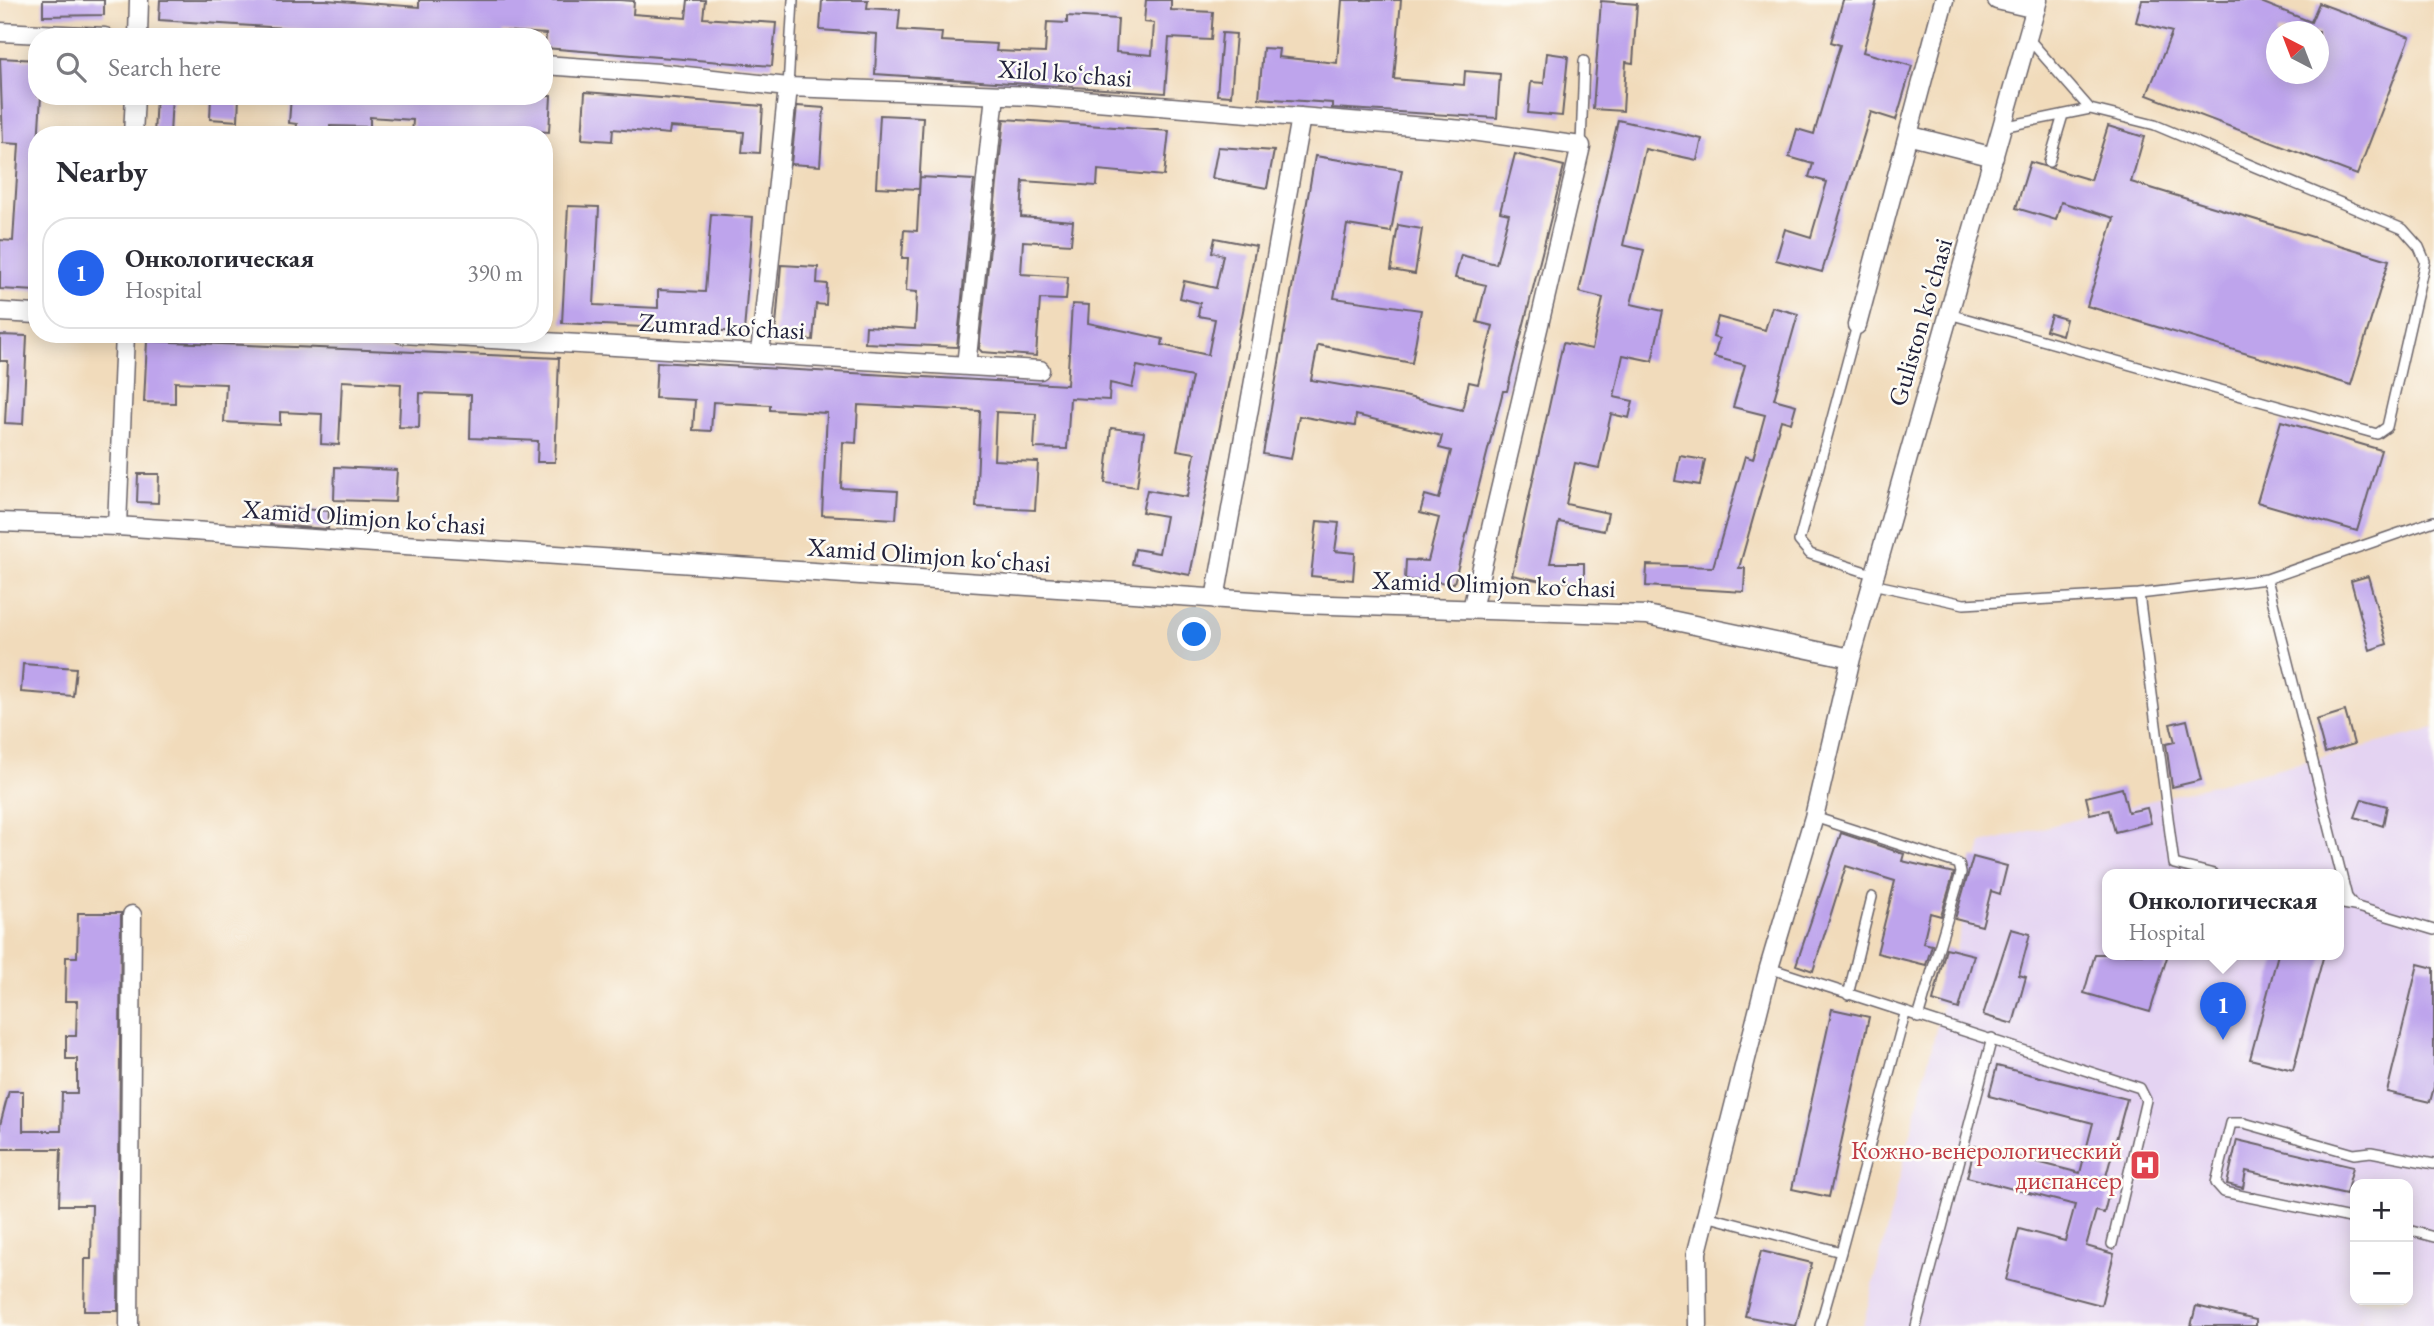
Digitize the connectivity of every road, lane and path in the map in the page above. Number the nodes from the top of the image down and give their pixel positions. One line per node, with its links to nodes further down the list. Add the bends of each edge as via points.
1 (139, 0): 6 (street)
2 (793, 0): 12 (lane)
3 (1944, 0): 20 (street)
4 (1997, 0): 5 (street)
5 (2037, 4): 9 (street, Guliston ko'chasi)
6 (138, 28)
7 (0, 32): 8 (street)
8 (28, 33)
9 (2028, 37): 15 (lane); 19 (street, Guliston ko'chasi)
10 (1584, 61): 21 (lane)
11 (553, 66): 12 (street, Xilol koʻchasi)
12 (788, 87): 13 (street, Xilol koʻchasi); 30 (street)
13 (995, 95): 17 (street, Xilol koʻchasi); 31 (street)
14 (135, 105): 18 (street)
15 (2090, 109): 16 (lane); 26 (lane, via 2155,125 2403,229 2425,261 2387,427 2377,435)
16 (2063, 115): 19 (lane); 23 (lane)
17 (1301, 117): 21 (street, Xilol koʻchasi, via 1464,130); 39 (street)
18 (133, 126)
19 (2002, 127): 22 (street, Guliston ko'chasi)
20 (1910, 136): 22 (street); 27 (street)
21 (1581, 146): 40 (street)
22 (1994, 157): 26 (street, Guliston ko'chasi)
23 (2049, 162)
24 (0, 312): 25 (street)
25 (28, 314)
26 (1949, 314): 37 (street, Guliston ko'chasi)
27 (1857, 325): 37 (lane, via 1799,541 1810,555)
28 (553, 342): 30 (street, Zumrad koʻchasi)
29 (125, 343): 35 (street)
30 (760, 354): 31 (street, Zumrad koʻchasi)
31 (967, 366): 32 (street, Zumrad koʻchasi)
32 (1040, 370)
33 (2434, 521): 36 (lane)
34 (0, 522): 35 (street, Xamid Olimjon koʻchasi)
35 (117, 526): 39 (street, Xamid Olimjon koʻchasi)
36 (2267, 579): 38 (lane); 44 (lane)
37 (1873, 580): 38 (lane, via 1964,604); 41 (street, Guliston ko'chasi)
38 (2138, 594): 43 (lane, via 2174,864)
39 (1215, 599): 40 (street, Xamid Olimjon koʻchasi)
40 (1472, 610): 41 (street, Xamid Olimjon koʻchasi, via 1647,615)
41 (1851, 658): 42 (street, Guliston ko'chasi)
42 (1814, 817): 51 (street, Guliston ko'chasi); 54 (lane, via 1959,864 1961,873)
43 (2194, 869)
44 (2340, 869)
45 (2344, 885): 48 (lane)
46 (1872, 897): 52 (lane)
47 (2344, 904): 48 (lane)
48 (2354, 906): 50 (lane)
49 (132, 915): 63 (street)
50 (2434, 930)
51 (1769, 968): 52 (lane); 57 (street, Guliston ko'chasi)
52 (1848, 995): 53 (lane)
53 (1905, 1014): 54 (lane); 62 (lane)
54 (1918, 1018): 55 (lane)
55 (1992, 1038): 61 (lane, via 2140,1088 2146,1100); 66 (lane)
56 (2434, 1164): 58 (lane, via 2371,1152 2354,1154 2231,1123 2216,1183 2224,1192)
57 (1706, 1216): 62 (lane); 64 (street, Guliston ko'chasi, via 1697,1252)
58 (2350, 1218)
59 (2413, 1231): 60 (lane)
60 (2434, 1237)
61 (2112, 1244)
62 (1841, 1252): 65 (lane)
63 (129, 1326)
64 (1698, 1326)
65 (1820, 1326)
66 (1916, 1326)

